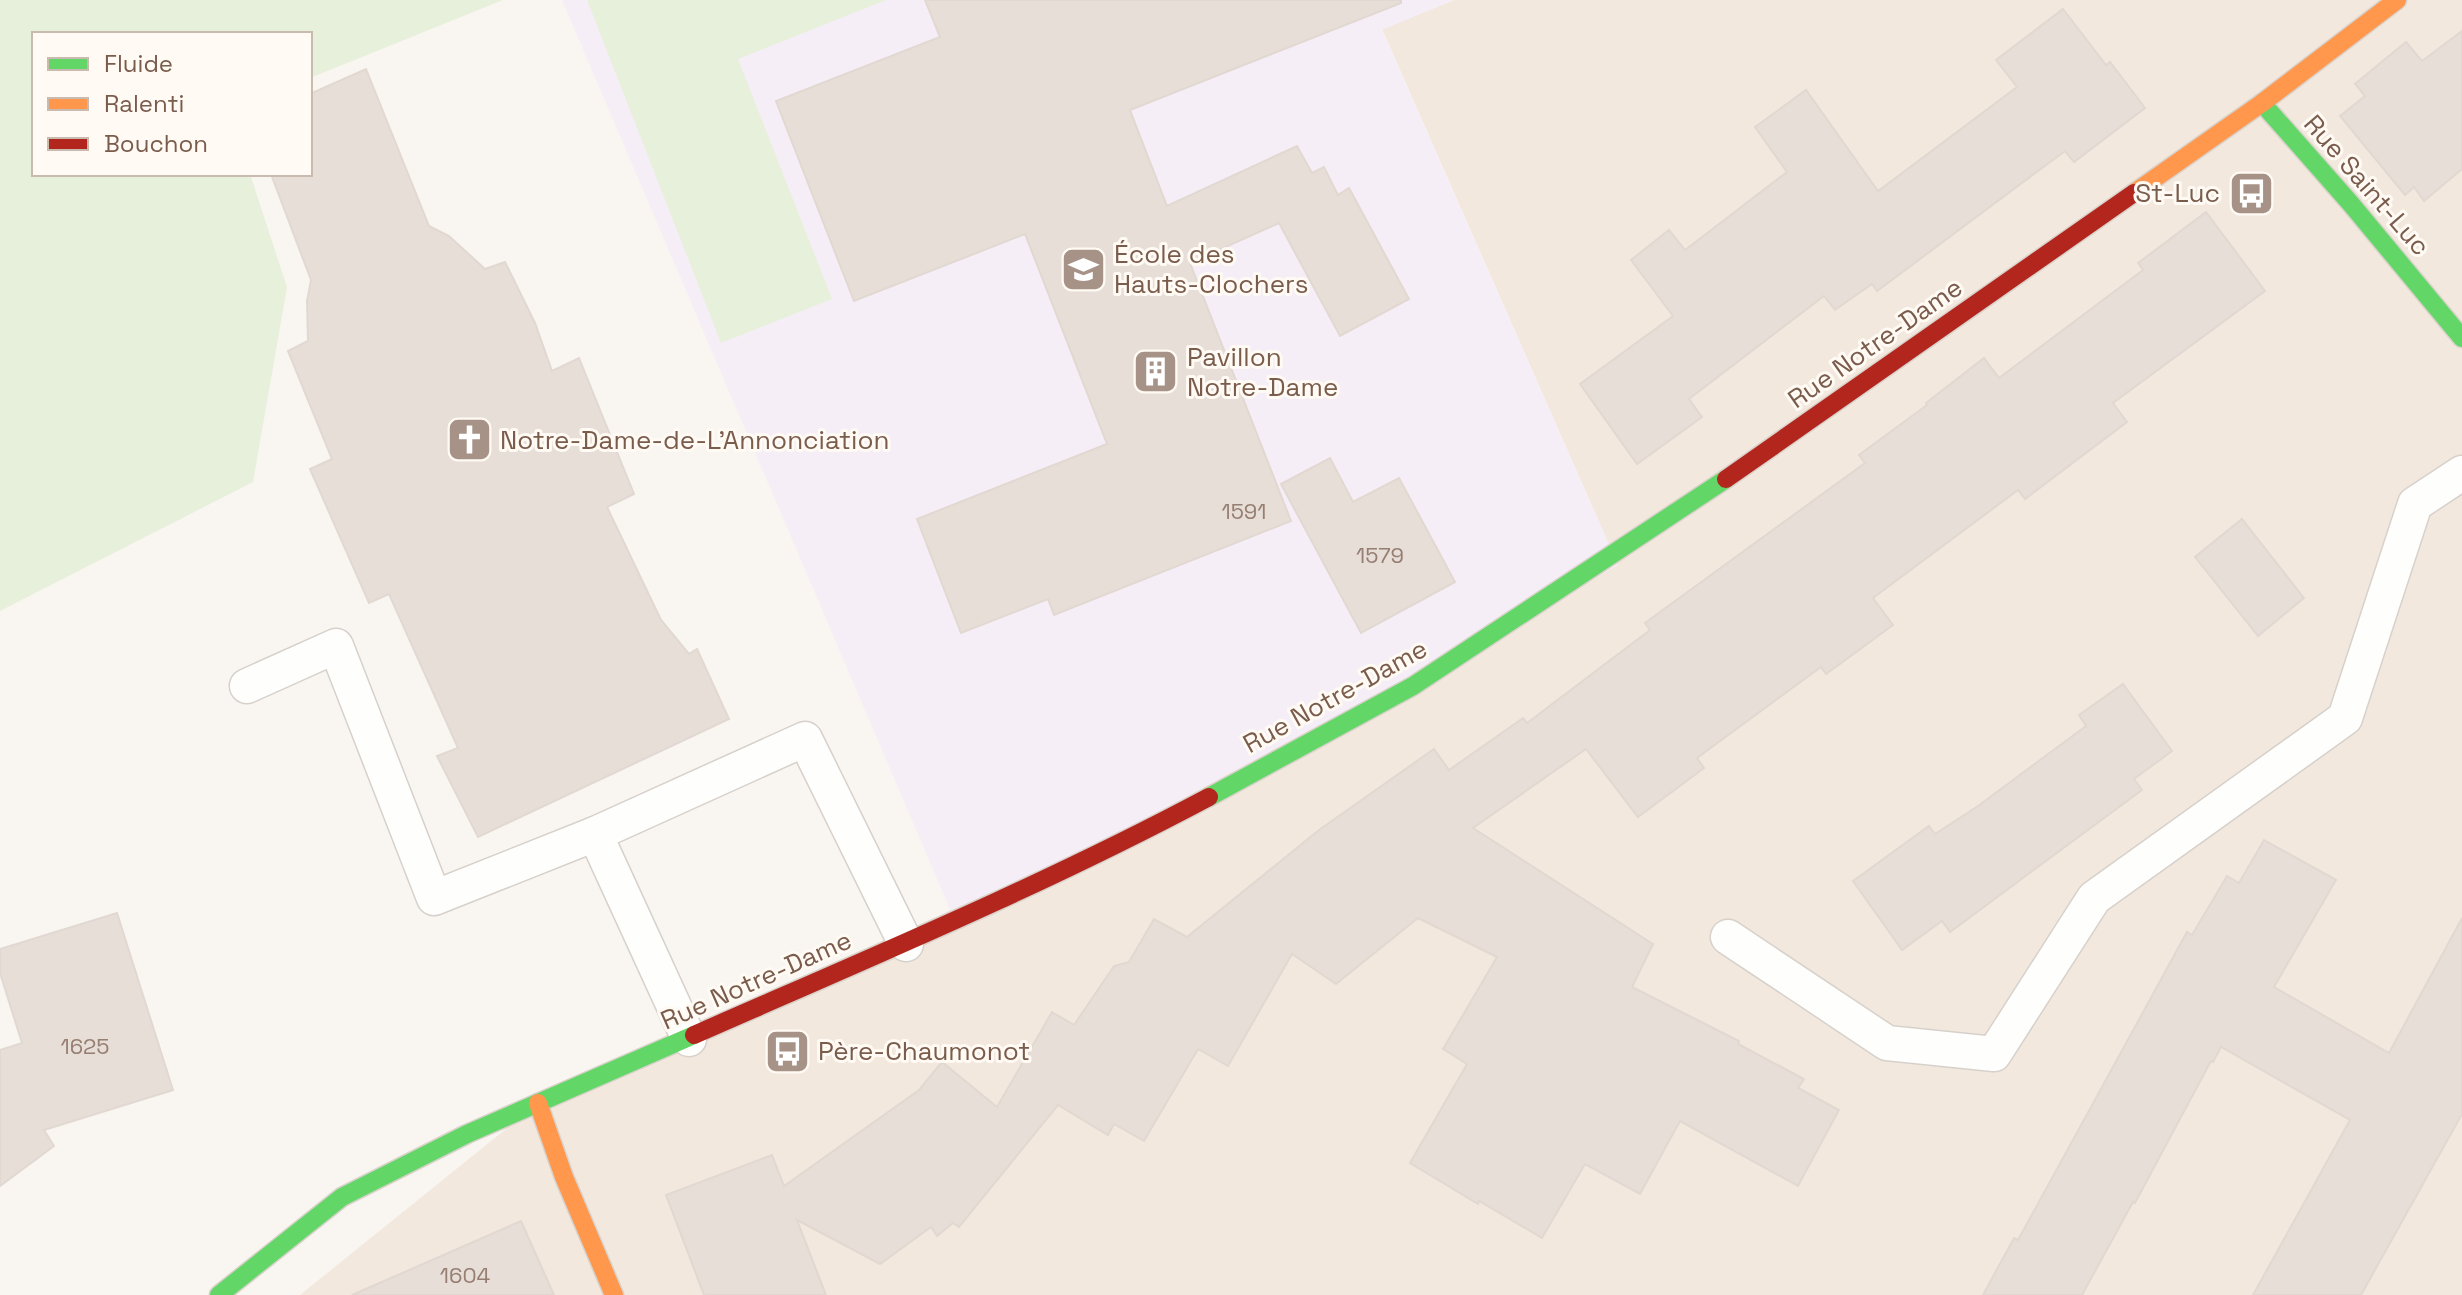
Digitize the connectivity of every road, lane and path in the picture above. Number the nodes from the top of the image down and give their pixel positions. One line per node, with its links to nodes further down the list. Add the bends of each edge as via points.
1 (2397, 0): 2 (street, Rue Notre-Dame)
2 (2262, 103): 3 (street, Rue Saint-Luc); 8 (street, Rue Notre-Dame, via 1708,491 1413,686 1143,832)
3 (2462, 338)
4 (2462, 473): 7 (lane, via 2415,504 2345,718 2094,898 1994,1054 1887,1043)
5 (247, 686): 6 (lane, via 336,646 434,898)
6 (595, 834): 8 (lane, via 805,739); 9 (lane)
7 (1728, 937)
8 (906, 944): 9 (street, Rue Notre-Dame)
9 (689, 1039): 10 (street, Rue Notre-Dame)
10 (538, 1103): 11 (street, Rue Notre-Dame, via 342,1197); 12 (street)
11 (219, 1295)
12 (614, 1295)

